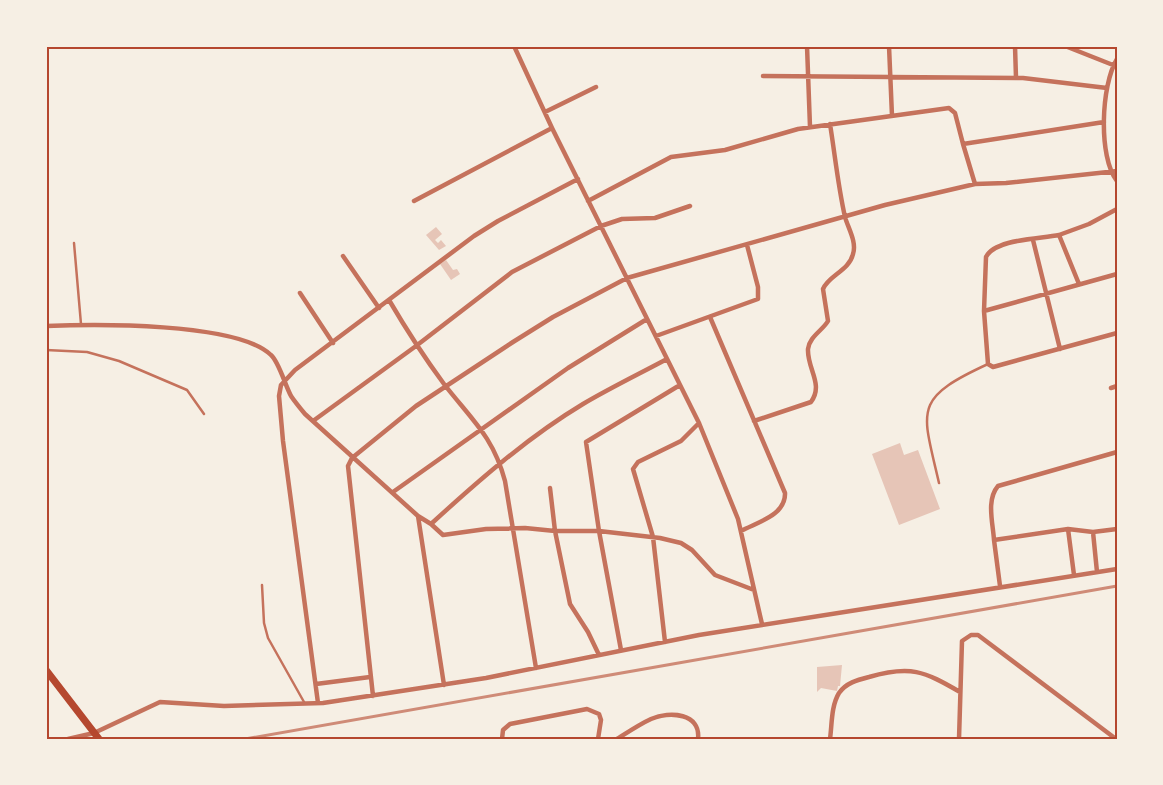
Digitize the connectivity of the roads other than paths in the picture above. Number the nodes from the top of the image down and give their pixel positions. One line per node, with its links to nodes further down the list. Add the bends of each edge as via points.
1 (514, 46): 16 (street)
2 (807, 46): 11 (street)
3 (889, 46): 12 (street)
4 (1015, 46): 13 (street)
5 (1065, 46): 7 (street)
6 (1085, 46): 7 (street)
7 (1085, 52): 9 (street)
8 (1117, 59): 9 (street)
9 (1113, 65): 15 (street)
10 (763, 76): 11 (street)
11 (808, 76): 12 (street); 20 (street)
12 (890, 76): 13 (street); 17 (street)
13 (1016, 78): 15 (street)
14 (596, 87): 16 (street)
15 (1107, 88): 18 (street)
16 (545, 112): 21 (street)
17 (892, 116): 19 (street); 22 (street, via 952,109)
18 (1104, 122): 22 (street); 24 (street)
19 (830, 124): 20 (street); 32 (street)
20 (810, 127): 29 (street, via 725,150 672,157)
21 (552, 128): 25 (street); 28 (street)
22 (963, 144): 27 (street)
23 (1117, 171): 24 (street)
24 (1110, 172): 26 (street); 27 (street)
25 (578, 179): 29 (street); 44 (street, via 498,221)
26 (1117, 181)
27 (975, 184): 32 (street)
28 (414, 201)
29 (588, 201): 33 (street)
30 (690, 206): 33 (street, via 655,218 622,219)
31 (1117, 209): 34 (street)
32 (845, 216): 37 (street); 64 (street, via 854,247 853,256 846,267 825,284 822,294 828,321 813,338 808,350 818,389 816,396 811,402)
33 (601, 226): 40 (street); 54 (street, via 512,272)
34 (1059, 235): 35 (street); 41 (street)
35 (1033, 240): 43 (street); 46 (street, via 1006,243 989,251)
36 (74, 243): 49 (lane)
37 (747, 245): 40 (street); 47 (street, via 758,299)
38 (343, 256): 45 (street)
39 (1117, 274): 41 (street)
40 (626, 278): 48 (street); 61 (street, via 552,317)
41 (1079, 284): 43 (street)
42 (300, 293): 53 (street)
43 (1045, 293): 46 (street); 55 (street)
44 (389, 300): 45 (street); 54 (street)
45 (379, 308): 53 (street)
46 (984, 311): 58 (street)
47 (710, 317): 52 (street); 64 (street)
48 (647, 319): 52 (street); 66 (street, via 568,368)
49 (81, 324): 50 (street); 59 (street, via 128,324 213,333 271,355)
50 (46, 326)
51 (1117, 333): 55 (street)
52 (656, 336): 57 (street)
53 (333, 343): 59 (street)
54 (416, 346): 61 (street); 63 (street)
55 (1060, 349): 58 (street, via 993,367)
56 (46, 350): 62 (lane, via 87,352 119,361 187,390)
57 (667, 359): 60 (street); 69 (street, via 583,404)
58 (988, 364): 70 (lane, via 951,382 929,404 926,428)
59 (284, 381): 63 (street, via 292,397); 97 (street, via 279,396 283,441)
60 (680, 385): 65 (street); 79 (street, via 586,442)
61 (446, 386): 66 (street); 68 (street)
62 (204, 414)
63 (312, 421): 68 (street)
64 (754, 421): 80 (street, via 782,482 785,503 780,510)
65 (699, 423): 80 (street); 82 (street, via 681,441 638,462 633,468)
66 (482, 429): 69 (street); 72 (street)
67 (1117, 452): 83 (street, via 998,486 992,493 991,502)
68 (352, 458): 72 (street); 96 (street, via 348,477)
69 (500, 464): 74 (street); 75 (street, via 506,481)
70 (939, 483)
71 (550, 488): 78 (street)
72 (393, 492): 73 (street)
73 (418, 516): 74 (street); 98 (street)
74 (431, 524): 75 (street, via 443,534)
75 (512, 528): 78 (street); 94 (street)
76 (1068, 529): 81 (street); 83 (street); 86 (street)
77 (1117, 529): 81 (street)
78 (554, 531): 79 (street); 93 (street, via 570,604)
79 (599, 531): 82 (street); 92 (street)
80 (741, 531): 89 (street)
81 (1093, 532): 85 (street)
82 (653, 537): 89 (street, via 681,543 715,575); 91 (street)
83 (994, 540): 88 (street)
84 (1117, 569): 85 (street)
85 (1097, 572): 86 (street)
86 (1074, 575): 88 (street)
87 (262, 585): 102 (lane, via 268,638)
88 (1000, 586): 90 (street)
89 (754, 590): 90 (street)
90 (762, 624): 91 (street)
91 (665, 642): 92 (street)
92 (621, 650): 93 (street)
93 (599, 655): 94 (street)
94 (536, 668): 98 (street)
95 (47, 672): 103 (main road)
96 (370, 677): 97 (street); 100 (street)
97 (316, 684): 101 (street)
98 (444, 685): 100 (street)
99 (960, 692): 109 (street, via 935,677 903,669 858,680 848,684 835,702); 110 (street); 111 (street, via 962,641 971,634 978,635)
100 (373, 696): 101 (street)
101 (318, 703): 102 (street)
102 (305, 704): 103 (street, via 224,706 160,702)
103 (97, 736): 104 (street)
104 (68, 739)
105 (502, 739): 106 (street, via 503,730 510,724 587,709 599,714)
106 (598, 739)
107 (617, 739): 108 (street, via 652,718 665,715 690,718 696,723)
108 (698, 739)
109 (830, 739)
110 (959, 739)
111 (1116, 739)

